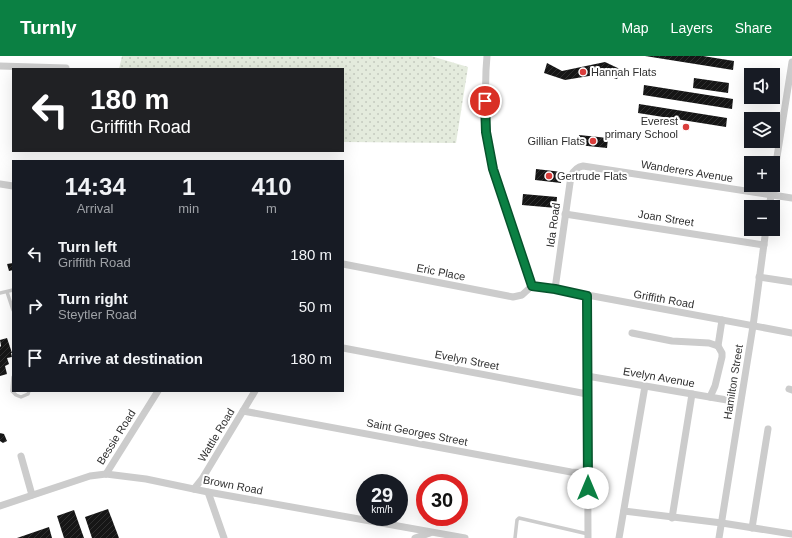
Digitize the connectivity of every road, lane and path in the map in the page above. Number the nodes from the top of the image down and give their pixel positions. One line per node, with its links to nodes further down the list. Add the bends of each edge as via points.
1 (487, 56): 19 (street, via 485,112 489,152)
2 (792, 62): 5 (street)
3 (0, 66): 4 (street)
4 (66, 68)
5 (790, 88): 6 (street)
6 (778, 156)
7 (579, 167): 10 (street, Wanderers Avenue); 13 (street, Ida Road, via 571,176)
8 (0, 184): 9 (street)
9 (12, 186)
10 (771, 194): 11 (street, Wanderers Avenue); 12 (street)
11 (792, 198)
12 (770, 200)
13 (565, 214): 15 (street, Joan Street); 20 (street, Ida Road)
14 (765, 236): 15 (street, Hamilton Street)
15 (764, 244): 17 (street, Hamilton Street)
16 (344, 264): 19 (street, Eric Place, via 513,297 522,295)
17 (759, 277): 18 (street); 27 (street, Hamilton Street)
18 (792, 282)
19 (532, 286): 20 (street, Griffith Road)
20 (555, 289): 24 (street, Griffith Road)
21 (12, 290): 22 (lane)
22 (8, 292): 23 (lane); 25 (lane)
23 (0, 293)
24 (587, 296): 26 (street, Griffith Road); 32 (street)
25 (12, 306)
26 (722, 320): 27 (street, Griffith Road); 30 (street)
27 (753, 326): 29 (street, Griffith Road); 53 (street, Hamilton Street)
28 (632, 333): 30 (street)
29 (792, 333)
30 (718, 346): 40 (street, via 722,357)
31 (344, 348): 38 (street, Evelyn Street)
32 (587, 376): 33 (street, Evelyn Avenue); 38 (street)
33 (645, 386): 39 (street, Evelyn Avenue); 51 (street)
34 (14, 392): 35 (lane, via 21,397)
35 (29, 392)
36 (157, 392): 46 (street, Bessie Road)
37 (254, 392): 42 (street, Wattle Road)
38 (587, 394): 45 (street)
39 (692, 394): 40 (street, Evelyn Avenue); 52 (street)
40 (710, 397): 41 (street, Evelyn Avenue)
41 (727, 400)
42 (243, 411): 45 (street, Saint Georges Street, via 571,472); 47 (street, Wattle Road)
43 (768, 428): 54 (street)
44 (20, 456): 49 (street)
45 (588, 473): 57 (street)
46 (106, 474): 47 (street, Brown Road); 49 (street, Brown Road, via 90,476)
47 (194, 489): 48 (street, Brown Road)
48 (208, 492): 55 (street, Brown Road); 58 (street)
49 (32, 495): 50 (street, Brown Road)
50 (0, 506)
51 (624, 511): 52 (street); 62 (street)
52 (672, 518): 53 (street)
53 (722, 523): 54 (street); 63 (street, Hamilton Street)
54 (752, 528): 56 (street)
55 (432, 532): 59 (street); 60 (street, Brown Road)
56 (792, 534)
57 (588, 536): 61 (lane, via 519,518)
58 (224, 538)
59 (415, 538)
60 (465, 538)
61 (515, 538)
62 (619, 538)
63 (719, 538)

